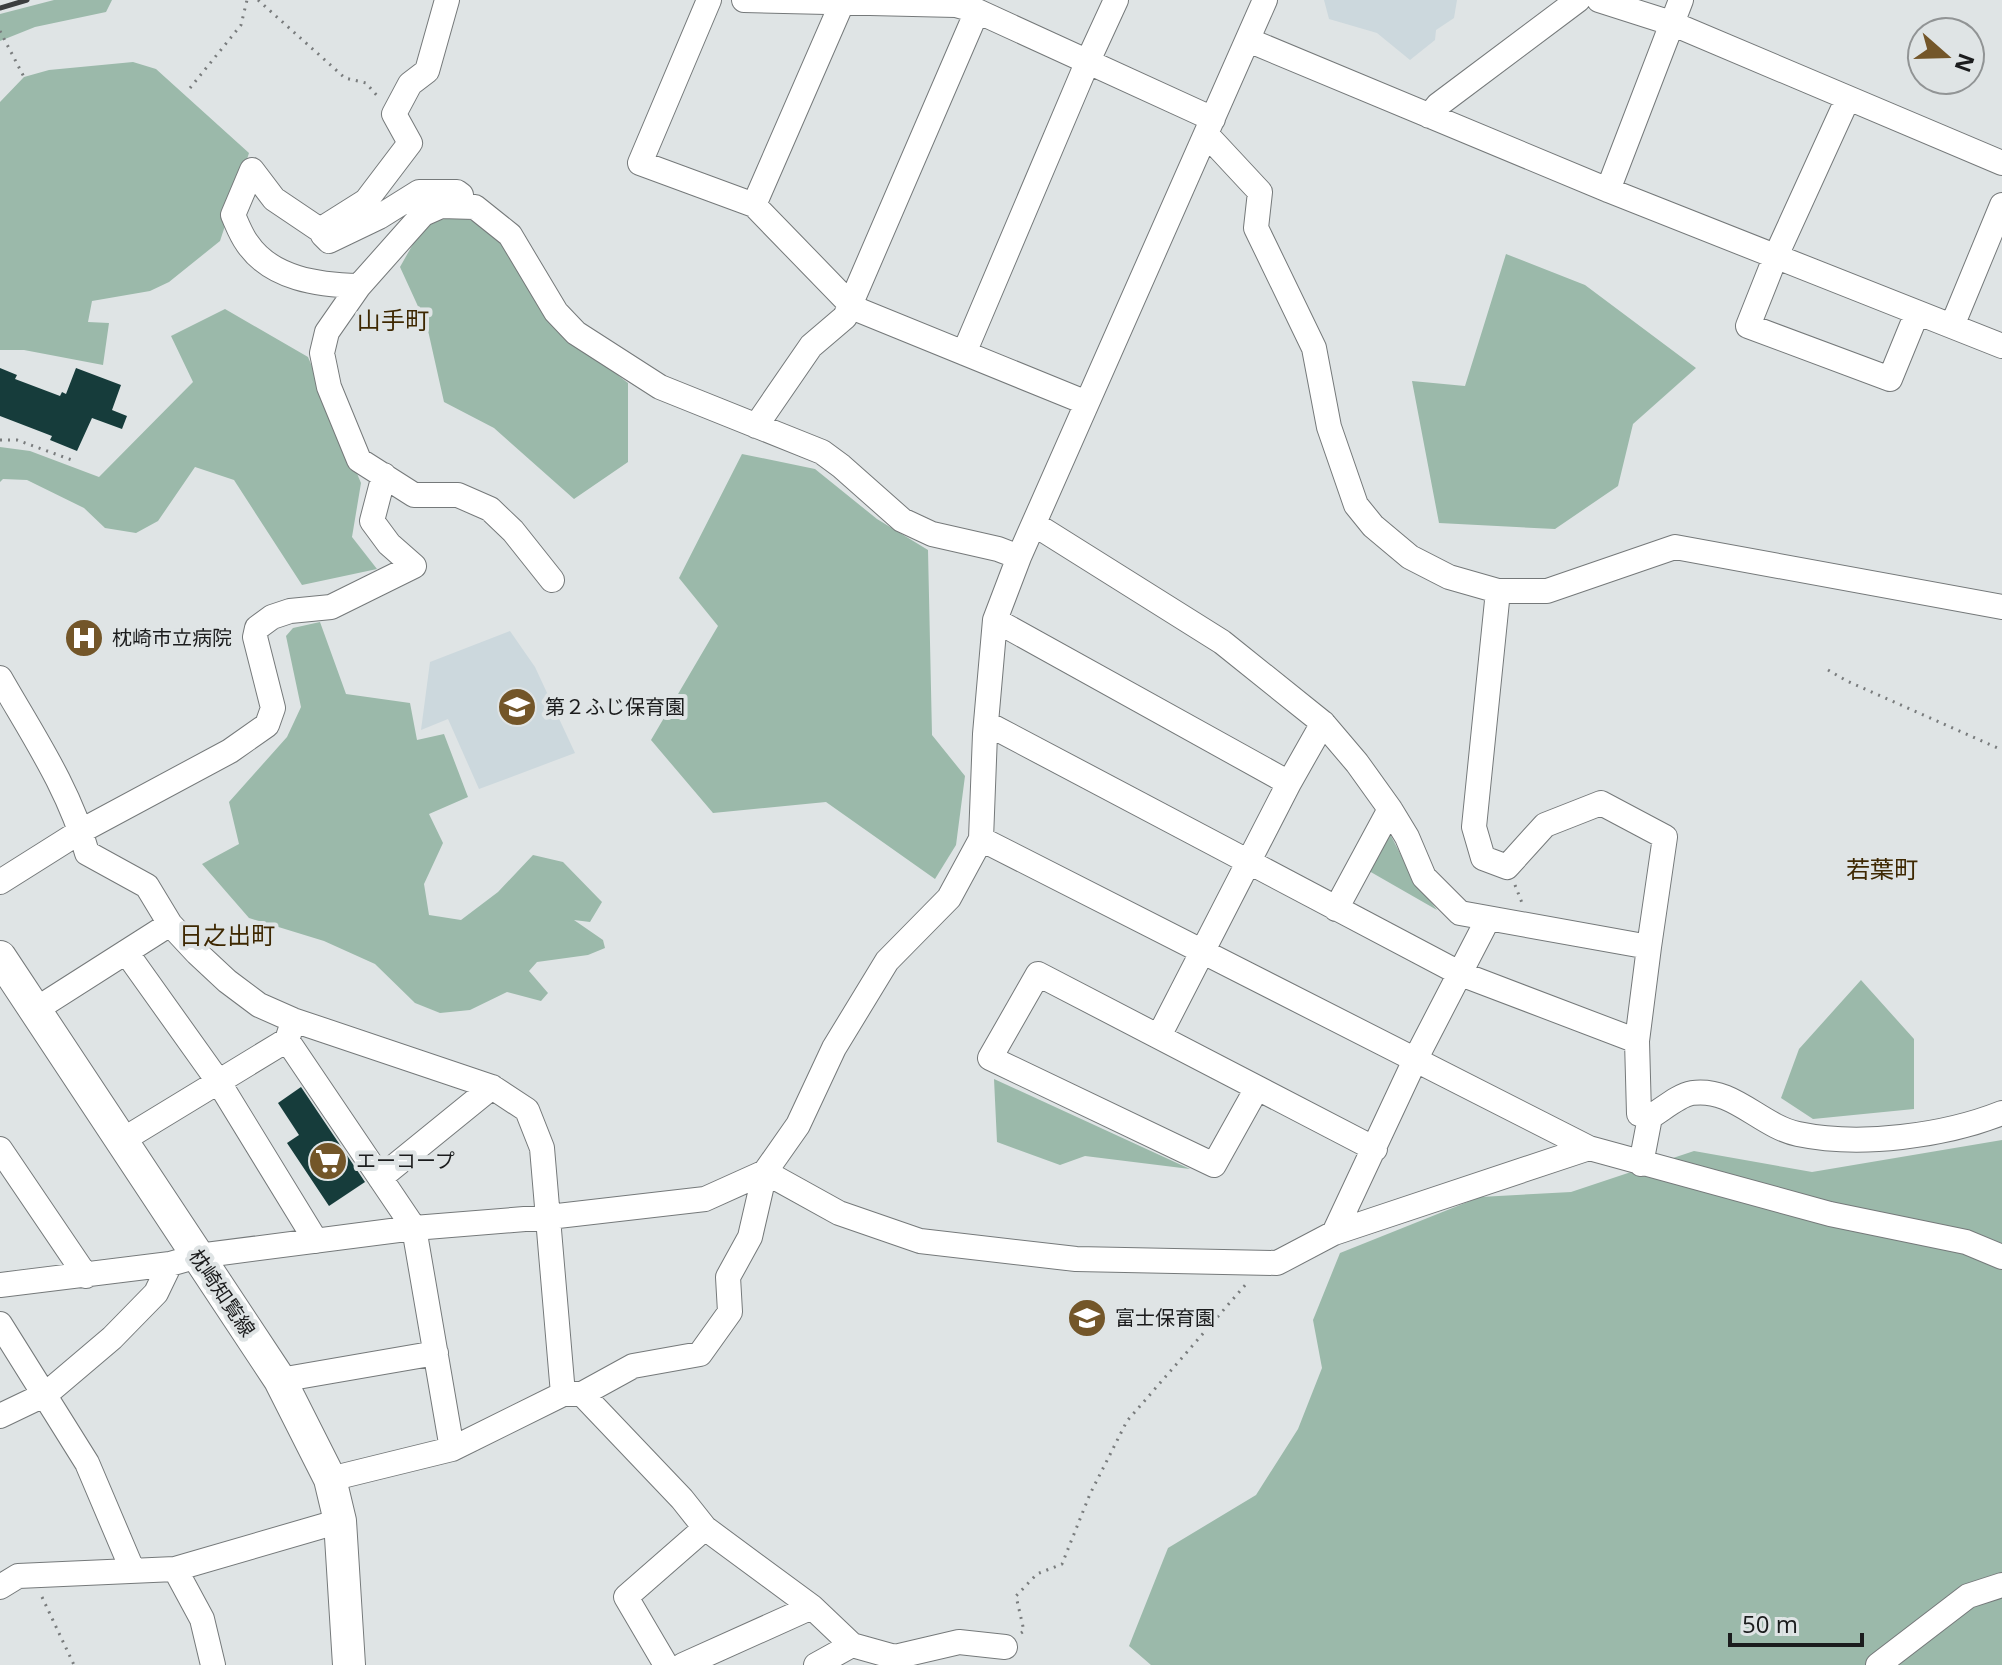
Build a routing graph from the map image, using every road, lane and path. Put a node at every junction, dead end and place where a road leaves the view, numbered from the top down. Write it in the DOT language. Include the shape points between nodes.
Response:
graph roads {
  1 [pos="247,0"];
  2 [pos="258,0"];
  3 [pos="447,0"];
  4 [pos="709,0"];
  5 [pos="744,0"];
  6 [pos="1116,0"];
  7 [pos="1265,0"];
  8 [pos="1581,0"];
  9 [pos="1681,0"];
  10 [pos="842,3"];
  11 [pos="977,11"];
  12 [pos="1671,23"];
  13 [pos="0,31"];
  14 [pos="1248,40"];
  15 [pos="1087,63"];
  16 [pos="24,77"];
  17 [pos="190,88"];
  18 [pos="1848,98"];
  19 [pos="394,114"];
  20 [pos="1429,116"];
  21 [pos="1210,127"];
  22 [pos="2002,163"];
  23 [pos="1608,190"];
  24 [pos="754,205"];
  25 [pos="2002,205"];
  26 [pos="475,207"];
  27 [pos="320,230"];
  28 [pos="1775,258"];
  29 [pos="359,286"];
  30 [pos="851,305"];
  31 [pos="1917,313"];
  32 [pos="1952,326"];
  33 [pos="2002,346"];
  34 [pos="964,353"];
  35 [pos="1087,403"];
  36 [pos="756,426"];
  37 [pos="0,440"];
  38 [pos="72,460"];
  39 [pos="384,475"];
  40 [pos="1034,524"];
  41 [pos="1019,557"];
  42 [pos="552,580"];
  43 [pos="1498,591"];
  44 [pos="2002,607"];
  45 [pos="995,620"];
  46 [pos="1828,670"];
  47 [pos="0,678"];
  48 [pos="986,723"];
  49 [pos="1323,723"];
  50 [pos="2002,750"];
  51 [pos="1289,783"];
  52 [pos="1390,809"];
  53 [pos="81,831"];
  54 [pos="981,839"];
  55 [pos="1248,862"];
  56 [pos="1507,867"];
  57 [pos="0,882"];
  58 [pos="1336,909"];
  59 [pos="1488,919"];
  60 [pos="170,924"];
  61 [pos="1532,925"];
  62 [pos="1649,947"];
  63 [pos="126,952"];
  64 [pos="1202,953"];
  65 [pos="0,957"];
  66 [pos="1461,974"];
  67 [pos="35,1010"];
  68 [pos="290,1030"];
  69 [pos="1159,1036"];
  70 [pos="1637,1041"];
  71 [pos="1415,1060"];
  72 [pos="218,1081"];
  73 [pos="492,1087"];
  74 [pos="1257,1088"];
  75 [pos="2002,1113"];
  76 [pos="1650,1117"];
  77 [pos="121,1141"];
  78 [pos="1589,1148"];
  79 [pos="0,1149"];
  80 [pos="1375,1149"];
  81 [pos="1641,1164"];
  82 [pos="765,1172"];
  83 [pos="380,1178"];
  84 [pos="549,1217"];
  85 [pos="414,1228"];
  86 [pos="1334,1233"];
  87 [pos="316,1241"];
  88 [pos="2002,1257"];
  89 [pos="184,1260"];
  90 [pos="1265,1262"];
  91 [pos="86,1276"];
  92 [pos="0,1285"];
  93 [pos="0,1324"];
  94 [pos="436,1353"];
  95 [pos="280,1380"];
  96 [pos="46,1394"];
  97 [pos="572,1394"];
  98 [pos="0,1416"];
  99 [pos="452,1449"];
  100 [pos="330,1479"];
  101 [pos="340,1521"];
  102 [pos="705,1528"];
  103 [pos="132,1569"];
  104 [pos="175,1569"];
  105 [pos="32,1576"];
  106 [pos="2002,1585"];
  107 [pos="0,1587"];
  108 [pos="812,1607"];
  109 [pos="852,1645"];
  110 [pos="1005,1647"];
  111 [pos="74,1665"];
  112 [pos="213,1665"];
  113 [pos="349,1665"];
  114 [pos="666,1665"];
  115 [pos="683,1665"];
  116 [pos="816,1665"];
  117 [pos="1878,1665"];
  1 -- 17 [label="path" via="241,25"];
  2 -- 19 [label="path" via="345,78 366,83"];
  3 -- 19 [label="street" via="427,71 410,84"];
  4 -- 24 [label="street" via="640,163"];
  5 -- 10 [label="street"];
  6 -- 15 [label="street"];
  7 -- 14 [label="street"];
  8 -- 12 [label="street"];
  8 -- 20 [label="street"];
  9 -- 12 [label="street"];
  10 -- 11 [label="street" via="956,5"];
  10 -- 24 [label="street"];
  11 -- 15 [label="street"];
  11 -- 30 [label="street"];
  12 -- 18 [label="street"];
  12 -- 23 [label="street"];
  13 -- 16 [label="path"];
  14 -- 20 [label="street"];
  14 -- 21 [label="street"];
  15 -- 21 [label="street"];
  15 -- 34 [label="street"];
  18 -- 22 [label="street"];
  18 -- 28 [label="street"];
  19 -- 27 [label="street" via="410,143 366,201"];
  20 -- 23 [label="street"];
  21 -- 35 [label="street"];
  21 -- 43 [label="street" via="1260,192 1256,228 1314,348 1329,427 1356,505 1410,557 1449,577"];
  23 -- 28 [label="street"];
  24 -- 30 [label="street"];
  25 -- 32 [label="street"];
  26 -- 27 [label="street" via="457,192 419,192 329,241"];
  26 -- 29 [label="street" via="441,206 423,214"];
  26 -- 36 [label="street" via="510,235 556,312 576,333 660,387"];
  27 -- 29 [label="street" via="274,199 252,170 233,215 259,258 317,284"];
  28 -- 31 [label="street"];
  28 -- 31 [label="street" via="1748,326 1890,379"];
  29 -- 39 [label="street" via="327,332 322,353 329,387 359,460"];
  30 -- 34 [label="street"];
  30 -- 36 [label="street" via="845,317 811,346"];
  31 -- 32 [label="street"];
  32 -- 33 [label="street"];
  34 -- 35 [label="street"];
  35 -- 40 [label="street"];
  36 -- 41 [label="street" via="822,452 902,520 932,534"];
  37 -- 38 [label="path" via="17,440"];
  39 -- 42 [label="street" via="414,495 458,495 490,509"];
  39 -- 53 [label="street" via="372,521 414,566 331,607 290,611 257,628 273,708 267,725 230,751"];
  40 -- 41 [label="street"];
  40 -- 49 [label="street" via="1222,642"];
  41 -- 45 [label="street"];
  43 -- 44 [label="street" via="1547,591 1675,547"];
  43 -- 56 [label="street" via="1474,827 1483,858"];
  45 -- 48 [label="street"];
  45 -- 51 [label="street"];
  46 -- 50 [label="path"];
  47 -- 53 [label="street"];
  48 -- 54 [label="street"];
  48 -- 55 [label="street"];
  49 -- 51 [label="street"];
  49 -- 52 [label="street"];
  51 -- 55 [label="street"];
  52 -- 58 [label="street"];
  52 -- 59 [label="street" via="1424,877 1460,913"];
  53 -- 57 [label="street"];
  53 -- 60 [label="street" via="87,853 147,886"];
  54 -- 64 [label="street"];
  54 -- 82 [label="street" via="949,898 887,961 834,1048 798,1125"];
  55 -- 58 [label="street"];
  55 -- 64 [label="street"];
  56 -- 61 [label="path"];
  56 -- 62 [label="street" via="1545,825 1601,803 1665,837"];
  58 -- 66 [label="street"];
  59 -- 61 [label="street"];
  59 -- 66 [label="street"];
  60 -- 63 [label="street"];
  60 -- 68 [label="street" via="227,981"];
  61 -- 62 [label="street"];
  62 -- 70 [label="street"];
  63 -- 67 [label="street"];
  63 -- 72 [label="street"];
  64 -- 69 [label="street"];
  64 -- 71 [label="street"];
  65 -- 67 [label="main road, 枕崎知覧線"];
  66 -- 70 [label="street"];
  66 -- 71 [label="street"];
  67 -- 77 [label="main road, 枕崎知覧線"];
  68 -- 72 [label="street"];
  68 -- 73 [label="street"];
  68 -- 83 [label="street"];
  69 -- 74 [label="street"];
  69 -- 74 [label="street" via="1038,974 990,1058 1214,1165"];
  70 -- 76 [label="street" via="1639,1114"];
  71 -- 78 [label="street"];
  71 -- 80 [label="street"];
  72 -- 77 [label="street"];
  72 -- 87 [label="street"];
  73 -- 83 [label="street"];
  73 -- 84 [label="street" via="527,1110 542,1148"];
  74 -- 80 [label="street"];
  75 -- 76 [label="street" via="1972,1125 1916,1134 1834,1140 1761,1120 1727,1096 1691,1093"];
  76 -- 81 [label="street"];
  77 -- 89 [label="main road, 枕崎知覧線"];
  78 -- 81 [label="street"];
  78 -- 86 [label="street"];
  79 -- 91 [label="street"];
  80 -- 86 [label="street"];
  81 -- 88 [label="street" via="1830,1214 1966,1242"];
  82 -- 84 [label="street" via="705,1199"];
  82 -- 90 [label="street" via="839,1213 920,1241 1076,1259"];
  82 -- 97 [label="street" via="750,1237 728,1277 730,1312 700,1354 633,1366"];
  83 -- 85 [label="street"];
  84 -- 85 [label="street"];
  84 -- 97 [label="street"];
  85 -- 87 [label="street"];
  85 -- 94 [label="street"];
  86 -- 90 [label="street" via="1277,1263"];
  87 -- 89 [label="street"];
  89 -- 91 [label="street"];
  89 -- 95 [label="main road, 枕崎知覧線"];
  89 -- 96 [label="street" via="112,1338"];
  90 -- 110 [label="path" via="1127,1421 1062,1564 1037,1574 1016,1596 1024,1631"];
  91 -- 92 [label="street"];
  93 -- 96 [label="street"];
  94 -- 95 [label="street"];
  94 -- 99 [label="street"];
  95 -- 100 [label="main road, 枕崎知覧線"];
  96 -- 98 [label="street"];
  96 -- 103 [label="street" via="87,1463"];
  97 -- 99 [label="street"];
  97 -- 102 [label="street" via="682,1499"];
  99 -- 100 [label="street"];
  100 -- 101 [label="main road, 枕崎知覧線"];
  101 -- 104 [label="street"];
  101 -- 113 [label="main road, 枕崎知覧線"];
  102 -- 108 [label="street"];
  102 -- 114 [label="street" via="626,1597"];
  103 -- 104 [label="street"];
  103 -- 105 [label="street"];
  104 -- 112 [label="street" via="202,1619"];
  105 -- 107 [label="street" via="18,1576"];
  105 -- 111 [label="path"];
  106 -- 117 [label="street" via="1968,1596"];
  108 -- 109 [label="street"];
  108 -- 115 [label="street"];
  109 -- 110 [label="street" via="895,1657 959,1642"];
  109 -- 116 [label="street"];
}
